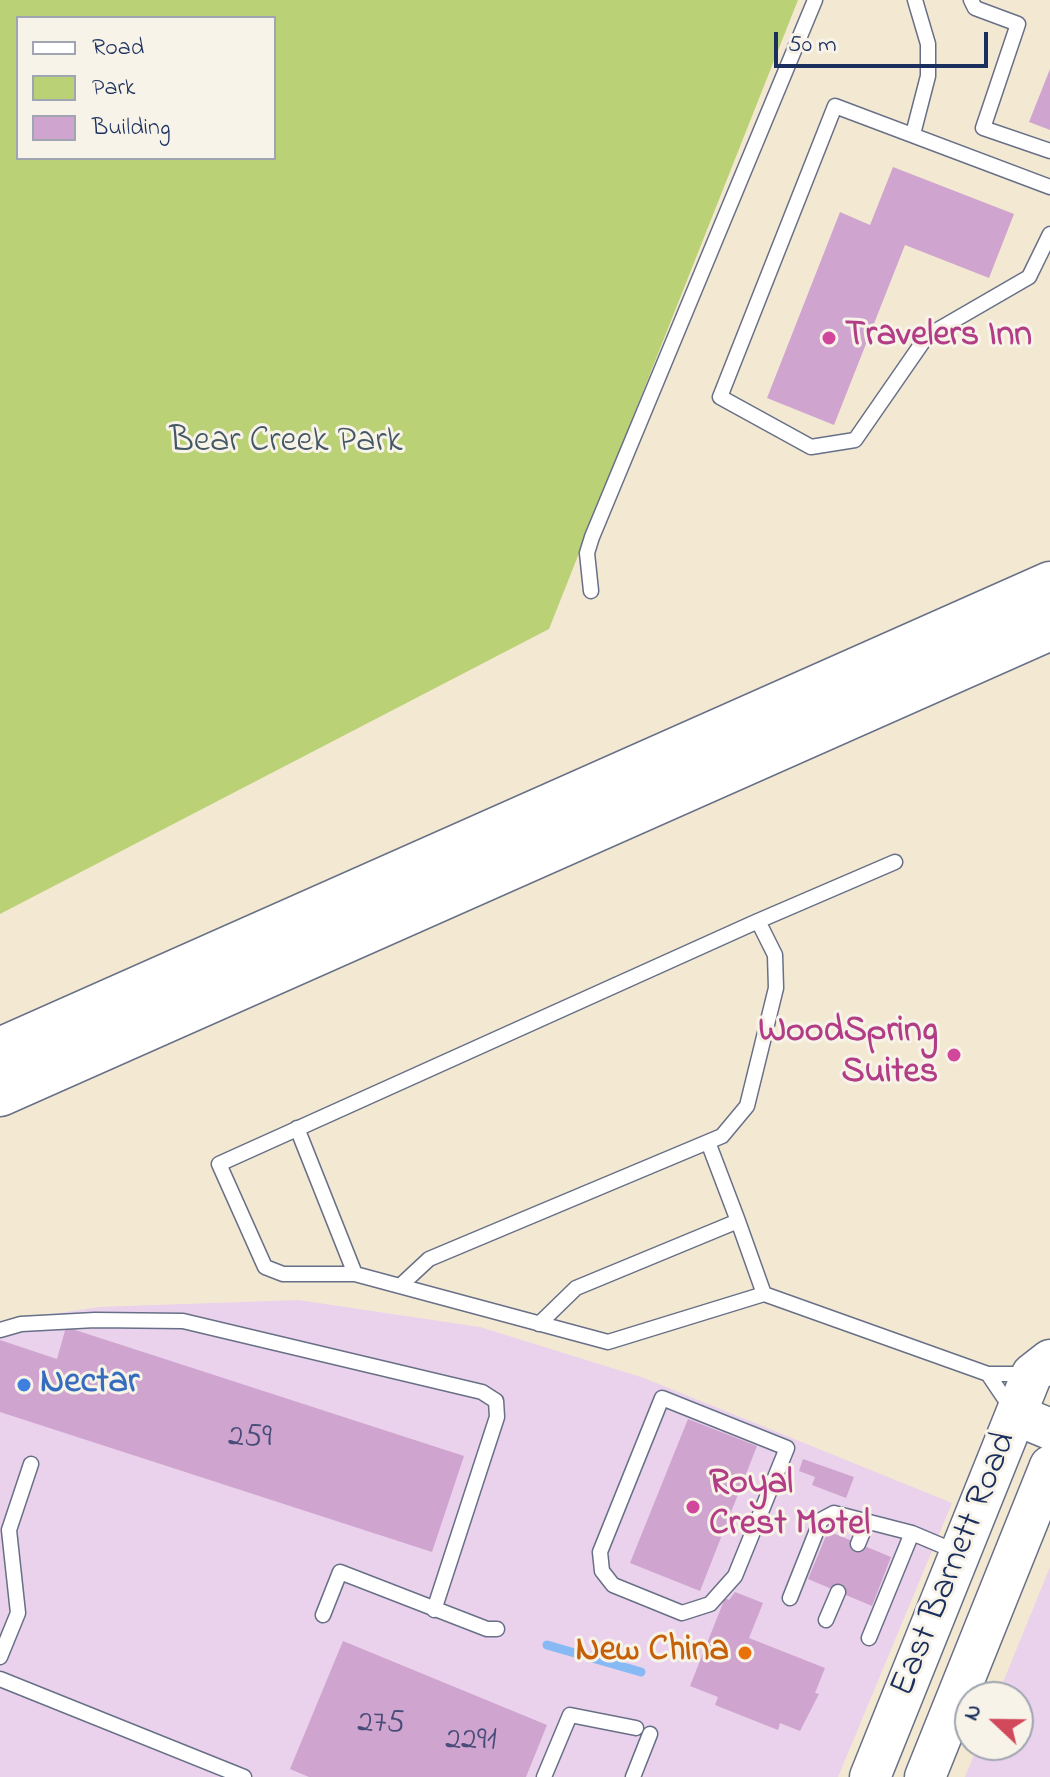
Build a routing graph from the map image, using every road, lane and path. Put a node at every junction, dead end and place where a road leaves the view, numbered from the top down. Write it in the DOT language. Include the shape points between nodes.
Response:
graph roads {
  1 [pos="815,0"];
  2 [pos="915,0"];
  3 [pos="971,0"];
  4 [pos="913,134"];
  5 [pos="1050,151"];
  6 [pos="1050,187"];
  7 [pos="1050,234"];
  8 [pos="1050,584"];
  9 [pos="591,591"];
  10 [pos="1050,628"];
  11 [pos="895,862"];
  12 [pos="758,921"];
  13 [pos="0,1050"];
  14 [pos="0,1094"];
  15 [pos="297,1128"];
  16 [pos="708,1142"];
  17 [pos="738,1221"];
  18 [pos="355,1274"];
  19 [pos="400,1286"];
  20 [pos="764,1294"];
  21 [pos="539,1324"];
  22 [pos="0,1330"];
  23 [pos="1044,1372"];
  24 [pos="988,1374"];
  25 [pos="1033,1422"];
  26 [pos="31,1464"];
  27 [pos="1050,1466"];
  28 [pos="867,1522"];
  29 [pos="912,1533"];
  30 [pos="858,1544"];
  31 [pos="961,1553"];
  32 [pos="735,1576"];
  33 [pos="838,1592"];
  34 [pos="790,1598"];
  35 [pos="434,1610"];
  36 [pos="323,1615"];
  37 [pos="826,1620"];
  38 [pos="497,1629"];
  39 [pos="869,1638"];
  40 [pos="0,1657"];
  41 [pos="0,1679"];
  42 [pos="244,1777"];
  43 [pos="544,1777"];
  44 [pos="633,1777"];
  45 [pos="870,1777"];
  46 [pos="925,1777"];
  1 -- 9 [label="lane" via="592,537 587,553"];
  2 -- 4 [label="lane" via="928,44 928,76"];
  3 -- 5 [label="lane" via="975,8 1018,24 983,128"];
  4 -- 6 [label="lane"];
  4 -- 7 [label="lane" via="835,106 720,397 811,447 855,440 927,336 1029,277"];
  8 -- 13 [label="highway"];
  10 -- 14 [label="highway"];
  11 -- 12 [label="lane"];
  12 -- 15 [label="lane"];
  12 -- 16 [label="lane" via="775,955 776,988 747,1106 722,1136"];
  15 -- 18 [label="lane"];
  15 -- 18 [label="lane" via="219,1164 265,1267 283,1274"];
  16 -- 17 [label="lane"];
  16 -- 19 [label="lane" via="429,1259"];
  17 -- 20 [label="lane"];
  17 -- 21 [label="lane" via="576,1288"];
  18 -- 19 [label="lane"];
  19 -- 21 [label="lane"];
  20 -- 21 [label="lane" via="608,1342"];
  20 -- 24 [label="lane"];
  22 -- 35 [label="lane" via="95,1320 183,1321 491,1396 497,1417"];
  23 -- 24 [label="lane"];
  23 -- 25 [label="main road, East Barnett Road"];
  24 -- 25 [label="lane"];
  25 -- 31 [label="main road, East Barnett Road"];
  26 -- 40 [label="lane" via="9,1530 18,1613"];
  27 -- 46 [label="main road, East Barnett Road"];
  28 -- 29 [label="lane"];
  28 -- 30 [label="lane"];
  28 -- 34 [label="lane" via="834,1513 821,1520"];
  29 -- 31 [label="lane"];
  29 -- 39 [label="lane"];
  31 -- 45 [label="main road, East Barnett Road"];
  32 -- 32 [label="lane" via="710,1604 682,1613 613,1585 602,1571 600,1552 662,1398 787,1448"];
  33 -- 37 [label="lane"];
  35 -- 36 [label="lane" via="340,1572"];
  35 -- 38 [label="lane"];
  41 -- 42 [label="lane"];
  43 -- 44 [label="lane" via="570,1715 643,1731"];
}
